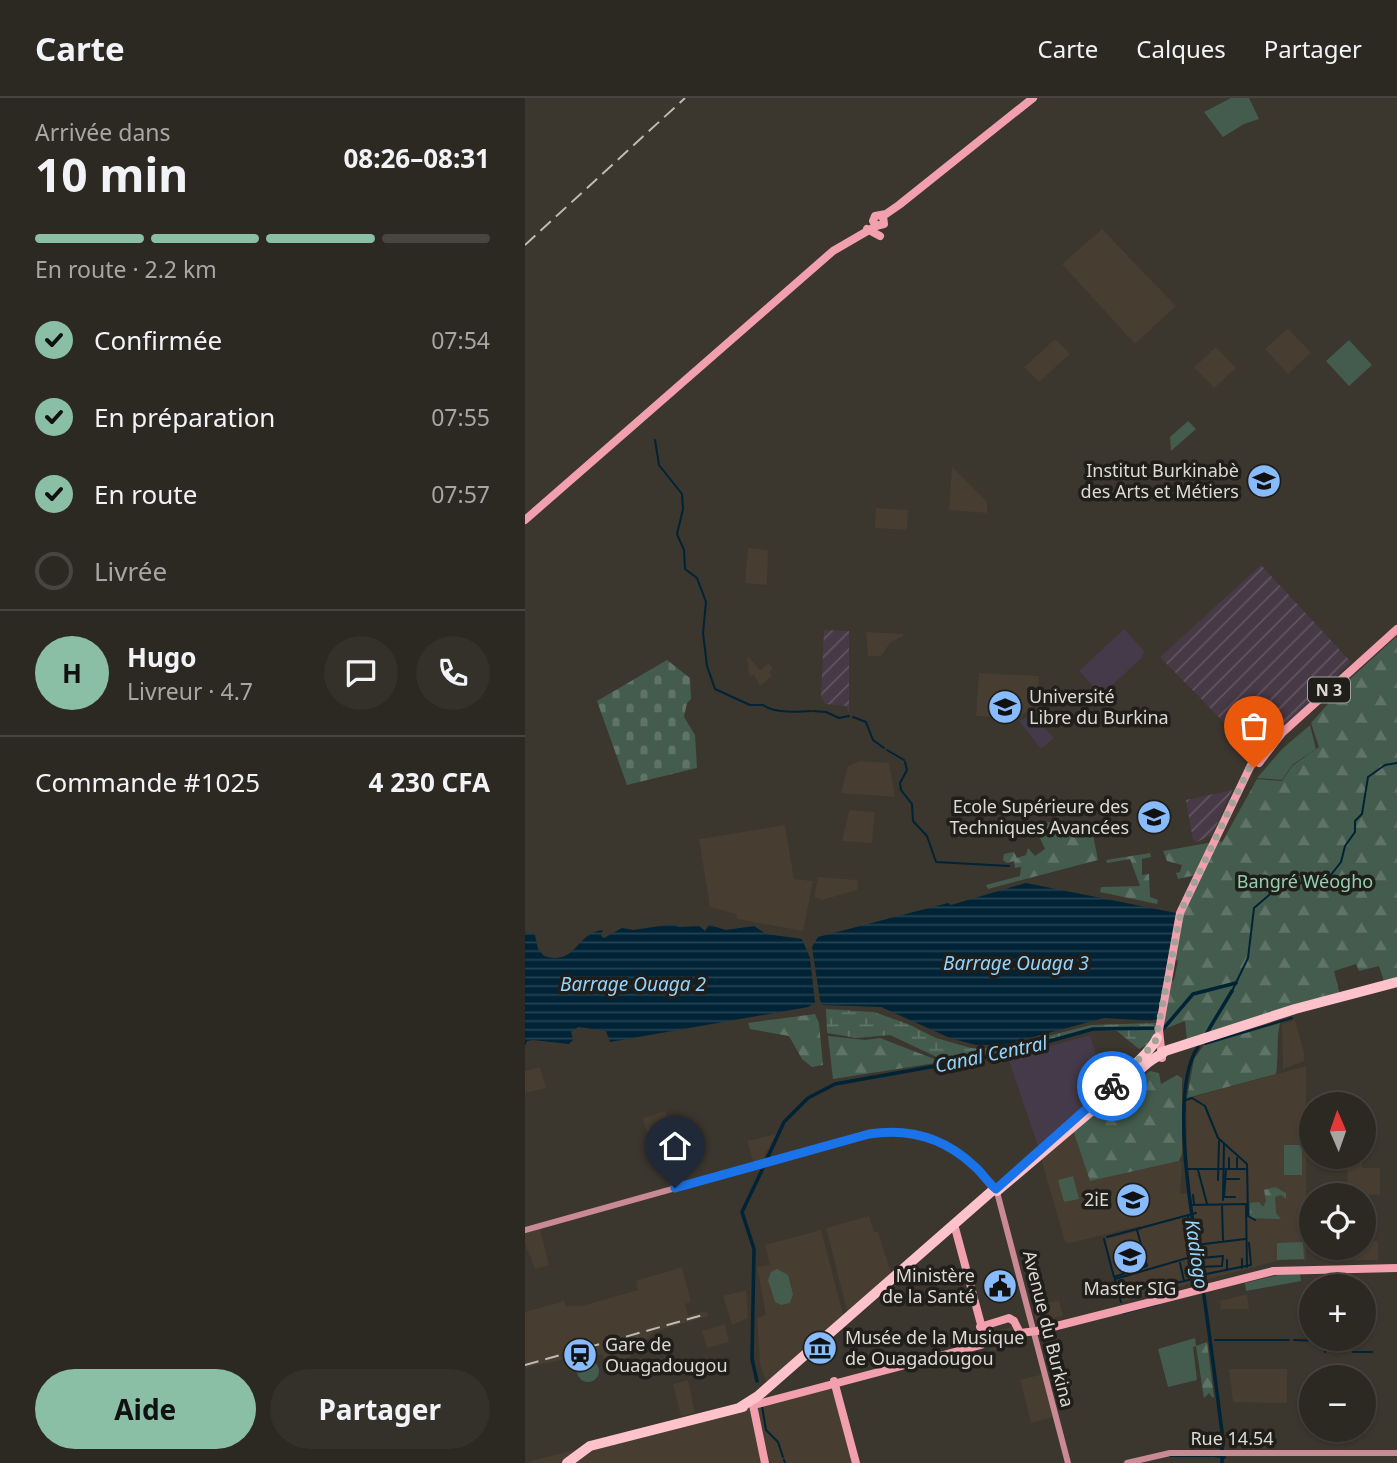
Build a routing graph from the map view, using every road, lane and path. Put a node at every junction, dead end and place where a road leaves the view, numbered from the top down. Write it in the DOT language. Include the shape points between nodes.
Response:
graph roads {
  1 [pos="1035,98"];
  2 [pos="880,206"];
  3 [pos="886,216"];
  4 [pos="872,226"];
  5 [pos="880,236"];
  6 [pos="525,518"];
  7 [pos="1397,629"];
  8 [pos="1397,984"];
  9 [pos="1158,1033"];
  10 [pos="1156,1054"];
  11 [pos="1100,1100"];
  12 [pos="1083,1113"];
  13 [pos="995,1192"];
  14 [pos="954,1224"];
  15 [pos="525,1230"];
  16 [pos="1397,1267"];
  17 [pos="981,1327"];
  18 [pos="1034,1331"];
  19 [pos="834,1382"];
  20 [pos="751,1403"];
  21 [pos="1222,1454"];
  22 [pos="1397,1454"];
  23 [pos="567,1463"];
  24 [pos="764,1463"];
  25 [pos="856,1463"];
  26 [pos="1068,1463"];
  27 [pos="1127,1463"];
  28 [pos="1135,1463"];
  1 -- 3 [label="main road"];
  2 -- 3 [label="main road"];
  3 -- 4 [label="main road" via="883,226"];
  4 -- 5 [label="main road"];
  4 -- 6 [label="main road" via="832,251"];
  7 -- 9 [label="main road, N 3" via="1263,754 1248,775 1181,911"];
  8 -- 10 [label="highway"];
  9 -- 10 [label="highway"];
  9 -- 10 [label="highway" via="1162,1045"];
  10 -- 11 [label="highway"];
  10 -- 12 [label="highway" via="1141,1060"];
  11 -- 12 [label="highway"];
  11 -- 13 [label="highway"];
  12 -- 13 [label="highway"];
  13 -- 14 [label="highway"];
  13 -- 15 [label="main road" via="971,1163 940,1142 881,1132"];
  13 -- 18 [label="main road, Avenue du Burkina"];
  14 -- 17 [label="main road"];
  14 -- 20 [label="highway"];
  16 -- 18 [label="main road" via="1273,1270"];
  17 -- 18 [label="main road" via="1009,1318 1020,1333"];
  17 -- 19 [label="main road" via="984,1340 979,1346"];
  18 -- 26 [label="main road, Avenue du Burkina"];
  19 -- 20 [label="main road"];
  19 -- 25 [label="main road"];
  20 -- 23 [label="highway" via="594,1444"];
  20 -- 24 [label="main road"];
  21 -- 22 [label="main road, Rue 14.54"];
  21 -- 27 [label="main road, Rue 14.54" via="1166,1453"];
  21 -- 28 [label="main road, Rue 14.54" via="1170,1455"];
}
